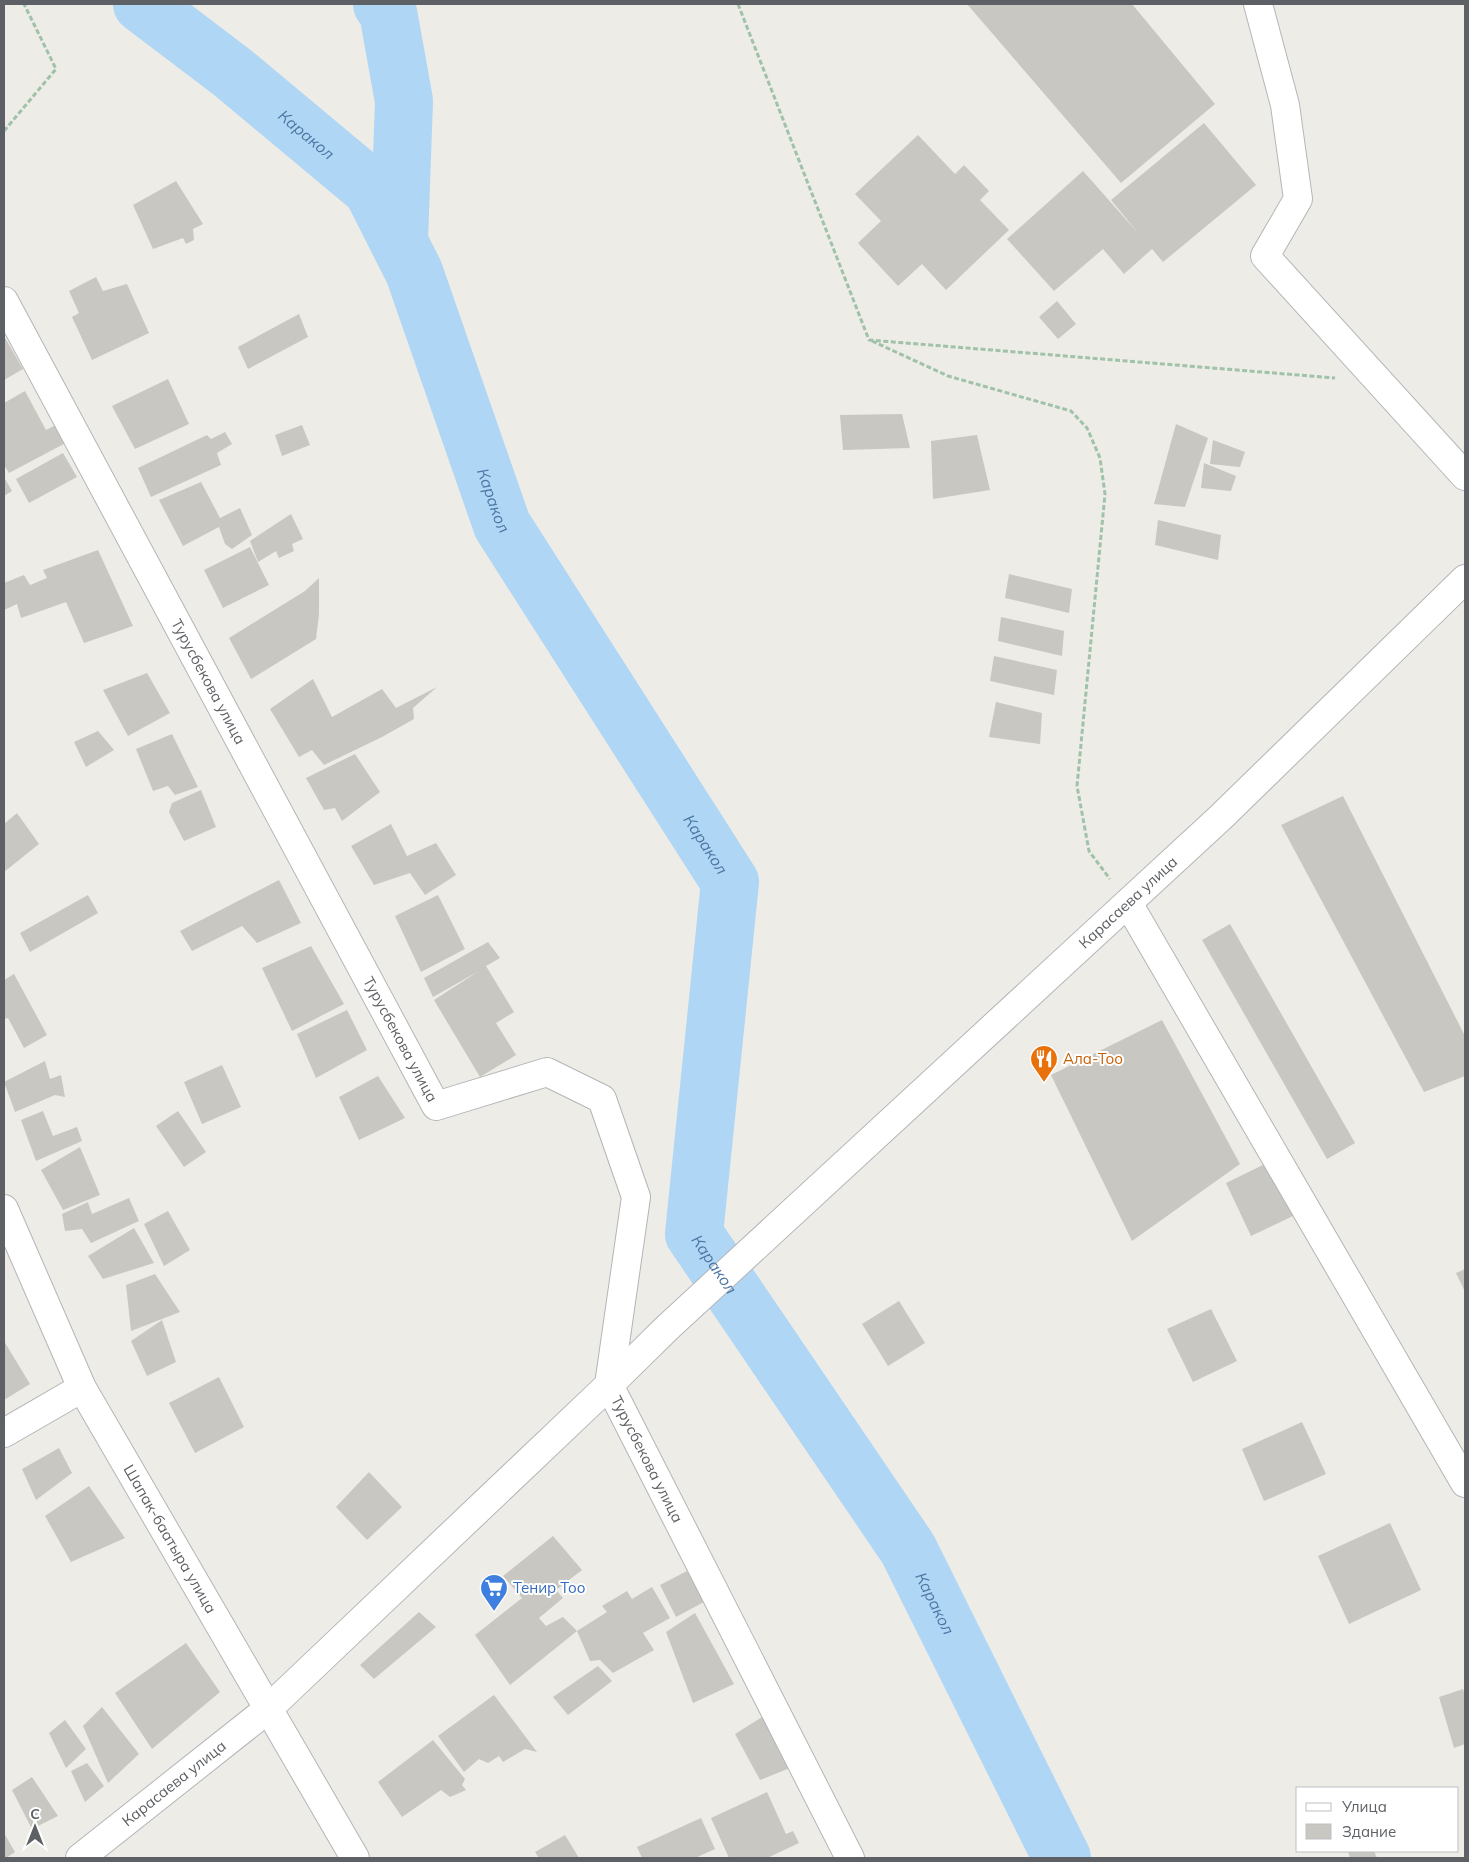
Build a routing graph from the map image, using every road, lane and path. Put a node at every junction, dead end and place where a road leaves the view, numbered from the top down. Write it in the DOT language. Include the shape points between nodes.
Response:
graph roads {
  1 [pos="24,4"];
  2 [pos="738,4"];
  3 [pos="1258,4"];
  4 [pos="4,131"];
  5 [pos="4,301"];
  6 [pos="869,340"];
  7 [pos="1380,382"];
  8 [pos="1465,476"];
  9 [pos="1465,579"];
  10 [pos="1128,903"];
  11 [pos="4,1209"];
  12 [pos="610,1385"];
  13 [pos="82,1388"];
  14 [pos="4,1433"];
  15 [pos="1465,1483"];
  16 [pos="268,1708"];
  17 [pos="80,1858"];
  18 [pos="355,1858"];
  19 [pos="850,1858"];
  1 -- 4 [label="path" via="56,69"];
  2 -- 6 [label="path"];
  3 -- 7 [label="street" via="1285,105 1298,199 1265,256"];
  5 -- 12 [label="street, Турусбекова улица" via="436,1106 547,1072 602,1099 636,1197"];
  6 -- 7 [label="path"];
  6 -- 10 [label="path" via="948,376 1071,411 1088,428 1100,458 1105,494 1077,786 1089,851"];
  7 -- 8 [label="street"];
  9 -- 10 [label="street, Карасаева улица"];
  10 -- 12 [label="street, Карасаева улица" via="667,1328"];
  10 -- 15 [label="street"];
  11 -- 13 [label="street, Шапак-баатыра улица"];
  12 -- 16 [label="street, Карасаева улица"];
  12 -- 19 [label="street, Турусбекова улица"];
  13 -- 14 [label="street"];
  13 -- 16 [label="street, Шапак-баатыра улица"];
  16 -- 17 [label="street, Карасаева улица"];
  16 -- 18 [label="street, Шапак-баатыра улица"];
}
